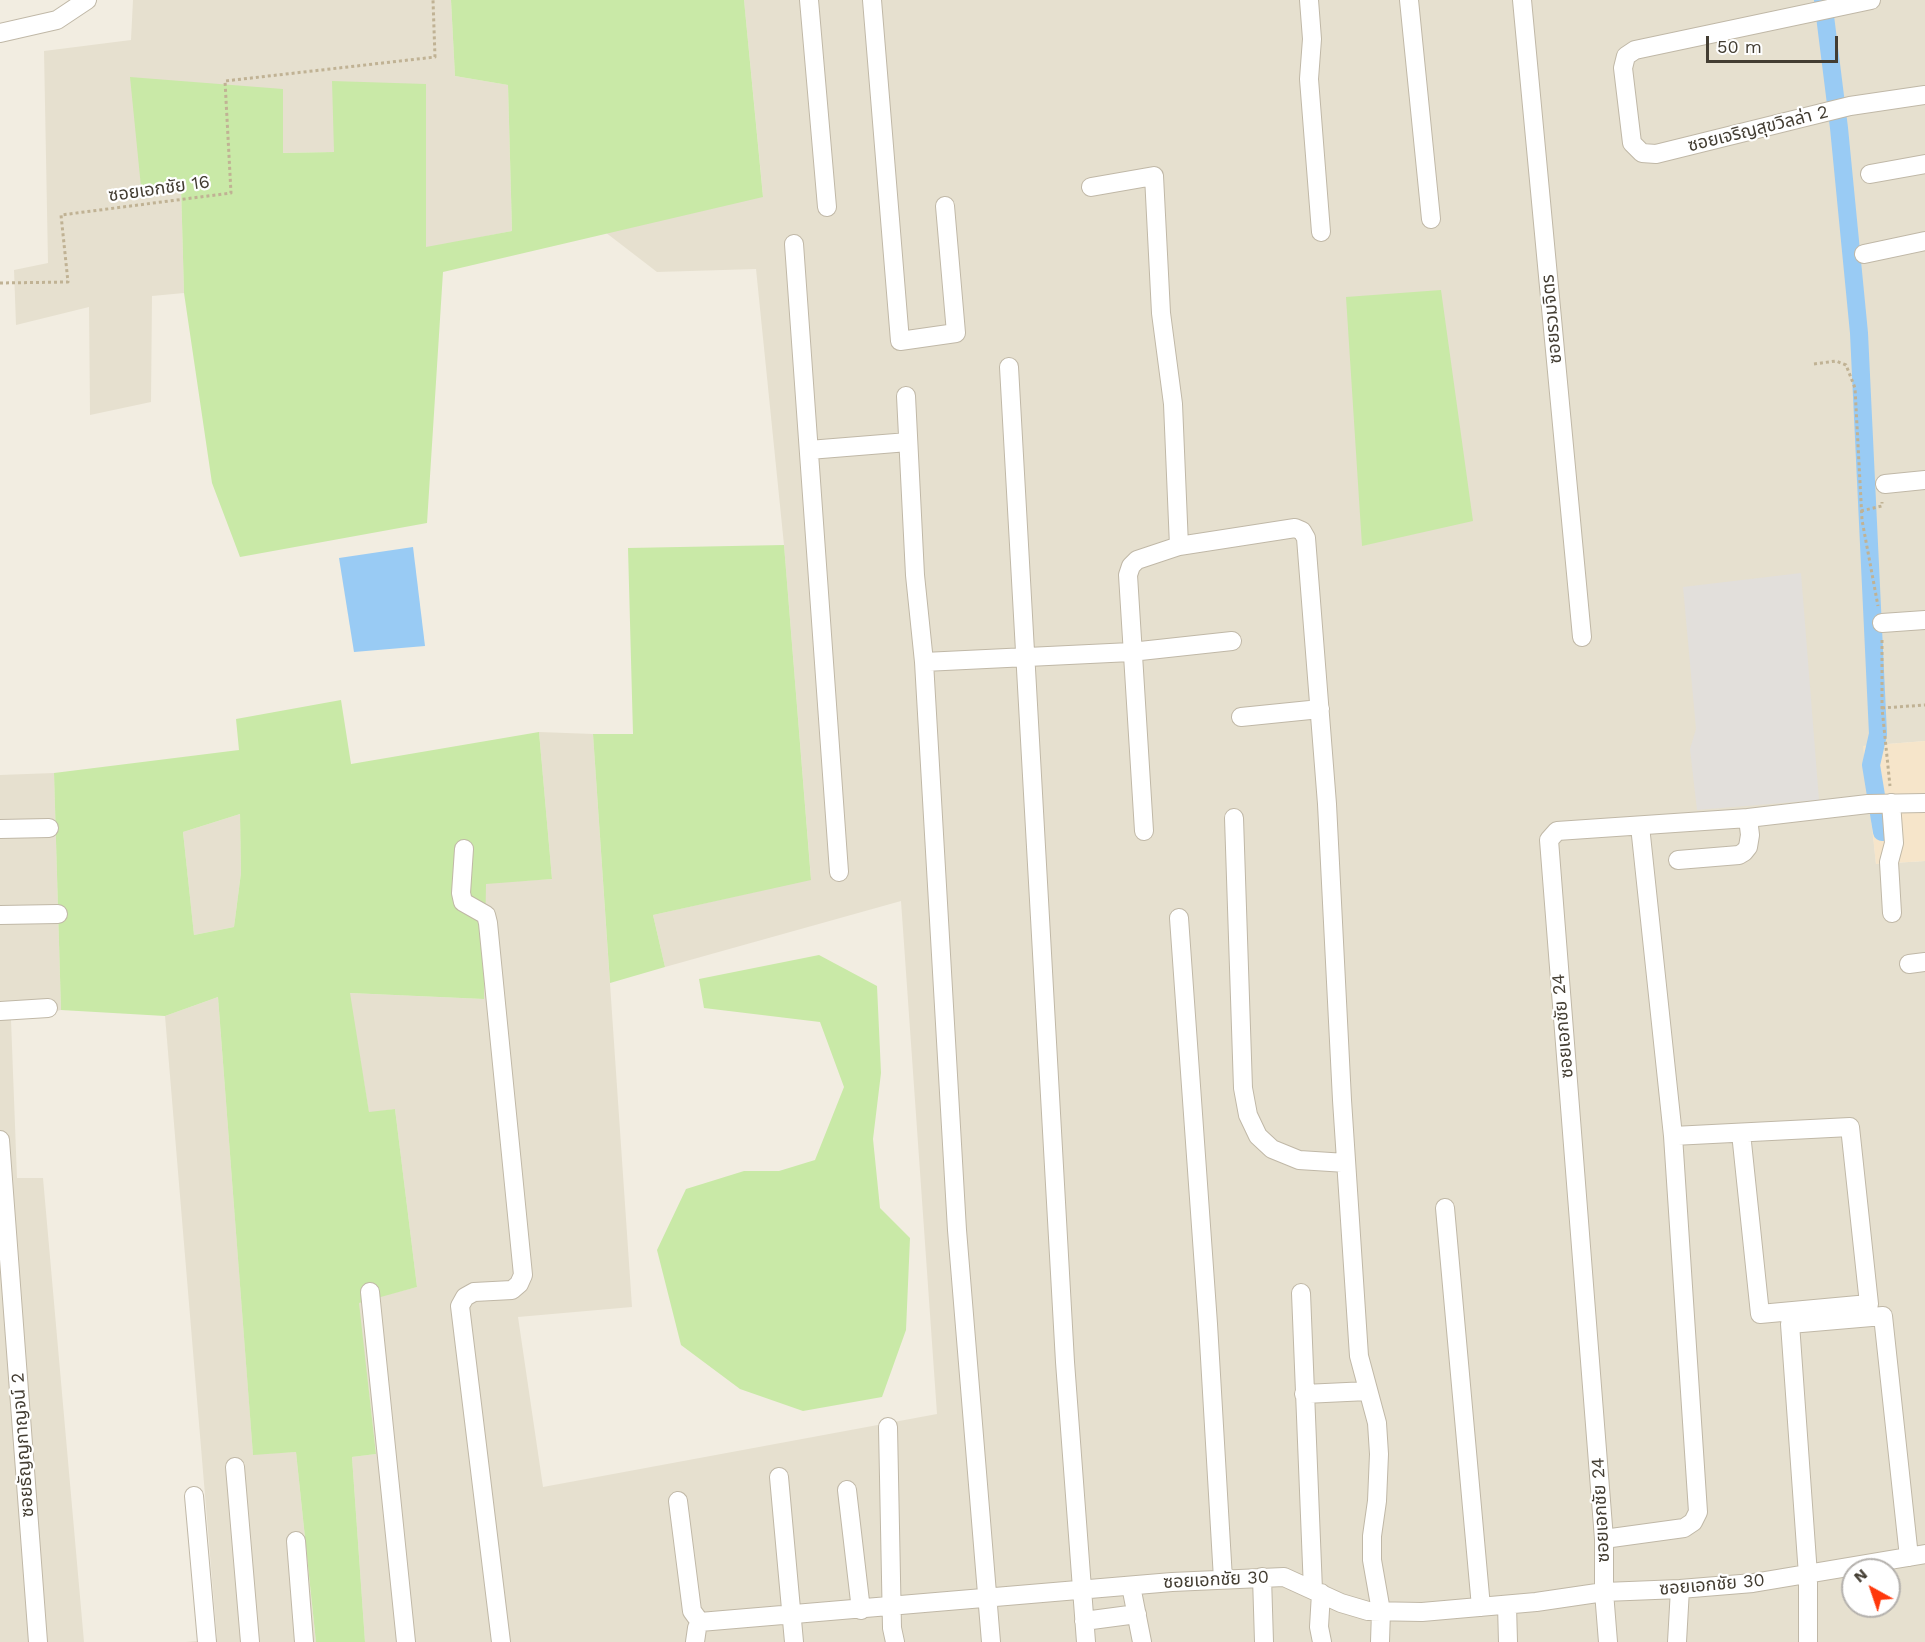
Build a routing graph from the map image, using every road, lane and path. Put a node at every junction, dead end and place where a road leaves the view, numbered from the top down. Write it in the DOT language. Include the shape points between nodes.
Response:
graph roads {
  1 [pos="87,0"];
  2 [pos="433,0"];
  3 [pos="809,0"];
  4 [pos="872,0"];
  5 [pos="1309,0"];
  6 [pos="1409,0"];
  7 [pos="1522,0"];
  8 [pos="1871,0"];
  9 [pos="0,33"];
  10 [pos="1925,95"];
  11 [pos="1925,164"];
  12 [pos="1870,174"];
  13 [pos="1091,187"];
  14 [pos="945,206"];
  15 [pos="827,207"];
  16 [pos="1431,219"];
  17 [pos="1321,232"];
  18 [pos="1925,241"];
  19 [pos="794,244"];
  20 [pos="1864,254"];
  21 [pos="0,283"];
  22 [pos="1814,364"];
  23 [pos="1009,367"];
  24 [pos="906,396"];
  25 [pos="908,442"];
  26 [pos="809,450"];
  27 [pos="1925,480"];
  28 [pos="1885,484"];
  29 [pos="1179,546"];
  30 [pos="1925,620"];
  31 [pos="1882,623"];
  32 [pos="1582,637"];
  33 [pos="1232,641"];
  34 [pos="1131,652"];
  35 [pos="1025,658"];
  36 [pos="924,662"];
  37 [pos="1925,705"];
  38 [pos="1882,708"];
  39 [pos="1320,709"];
  40 [pos="1241,717"];
  41 [pos="1880,803"];
  42 [pos="1925,803"];
  43 [pos="1234,818"];
  44 [pos="1749,818"];
  45 [pos="1640,826"];
  46 [pos="49,828"];
  47 [pos="0,829"];
  48 [pos="1144,831"];
  49 [pos="464,849"];
  50 [pos="1678,860"];
  51 [pos="839,872"];
  52 [pos="1892,912"];
  53 [pos="58,914"];
  54 [pos="0,915"];
  55 [pos="1179,918"];
  56 [pos="48,1008"];
  57 [pos="0,1011"];
  58 [pos="1741,1133"];
  59 [pos="1673,1136"];
  60 [pos="0,1140"];
  61 [pos="1346,1163"];
  62 [pos="1445,1208"];
  63 [pos="370,1292"];
  64 [pos="1301,1293"];
  65 [pos="1368,1391"];
  66 [pos="1304,1394"];
  67 [pos="888,1427"];
  68 [pos="235,1467"];
  69 [pos="779,1477"];
  70 [pos="847,1490"];
  71 [pos="194,1496"];
  72 [pos="678,1501"];
  73 [pos="1604,1539"];
  74 [pos="296,1541"];
  75 [pos="1917,1556"];
  76 [pos="1808,1575"];
  77 [pos="1262,1577"];
  78 [pos="1223,1579"];
  79 [pos="1131,1586"];
  80 [pos="1680,1589"];
  81 [pos="1080,1590"];
  82 [pos="1317,1592"];
  83 [pos="1604,1592"];
  84 [pos="988,1598"];
  85 [pos="1507,1605"];
  86 [pos="892,1607"];
  87 [pos="1481,1607"];
  88 [pos="861,1610"];
  89 [pos="1381,1611"];
  90 [pos="1137,1614"];
  91 [pos="792,1615"];
  92 [pos="1083,1621"];
  93 [pos="700,1622"];
  94 [pos="38,1642"];
  95 [pos="207,1642"];
  96 [pos="249,1642"];
  97 [pos="304,1642"];
  98 [pos="405,1642"];
  99 [pos="501,1642"];
  100 [pos="695,1642"];
  101 [pos="794,1642"];
  102 [pos="895,1642"];
  103 [pos="991,1642"];
  104 [pos="1086,1642"];
  105 [pos="1142,1642"];
  106 [pos="1264,1642"];
  107 [pos="1322,1642"];
  108 [pos="1380,1642"];
  109 [pos="1508,1642"];
  110 [pos="1608,1642"];
  111 [pos="1677,1642"];
  112 [pos="1808,1642"];
  1 -- 9 [label="street" via="57,20"];
  2 -- 21 [label="path, ซอยเอกชัย 16" via="435,57 225,81 231,193 61,215 68,282"];
  3 -- 15 [label="street"];
  4 -- 14 [label="street" via="900,341 956,333"];
  5 -- 17 [label="street" via="1309,79"];
  6 -- 16 [label="street"];
  7 -- 32 [label="street, ซอยรวมจิตร"];
  8 -- 10 [label="street, ซอยเจริญสุขวิลล่า 2" via="1635,50 1626,56 1623,68 1632,143 1642,153 1656,154 1850,106"];
  11 -- 12 [label="street"];
  13 -- 29 [label="street" via="1155,176 1161,312 1173,404"];
  18 -- 20 [label="street"];
  19 -- 26 [label="street"];
  22 -- 31 [label="path" via="1836,361 1846,365 1855,388 1862,520"];
  23 -- 35 [label="street"];
  24 -- 25 [label="street"];
  25 -- 26 [label="street"];
  25 -- 36 [label="street"];
  26 -- 51 [label="street"];
  27 -- 28 [label="street"];
  29 -- 34 [label="street" via="1137,560 1131,566"];
  29 -- 39 [label="street" via="1295,528 1302,531 1306,538"];
  30 -- 31 [label="street"];
  31 -- 38 [label="path"];
  33 -- 34 [label="street"];
  34 -- 35 [label="street"];
  34 -- 48 [label="street"];
  35 -- 36 [label="street"];
  35 -- 81 [label="street"];
  36 -- 84 [label="street" via="957,1230"];
  37 -- 38 [label="path"];
  38 -- 41 [label="path"];
  39 -- 40 [label="street"];
  39 -- 61 [label="street"];
  41 -- 42 [label="street, ซอยเอกชัย 24"];
  41 -- 44 [label="street, ซอยเอกชัย 24"];
  41 -- 52 [label="street" via="1894,843 1889,862"];
  43 -- 61 [label="street" via="1248,1115 1258,1136 1272,1149 1299,1160"];
  44 -- 45 [label="street, ซอยเอกชัย 24"];
  44 -- 50 [label="street" via="1748,847 1739,855"];
  45 -- 59 [label="street"];
  45 -- 73 [label="street, ซอยเอกชัย 24" via="1557,831 1549,840"];
  46 -- 47 [label="street"];
  49 -- 99 [label="street" via="463,902 486,915 488,923 523,1275 512,1290 474,1292 460,1306"];
  53 -- 54 [label="street"];
  55 -- 78 [label="street"];
  56 -- 57 [label="street"];
  58 -- 58 [label="street" via="1760,1314 1869,1304 1850,1127"];
  58 -- 59 [label="street"];
  59 -- 73 [label="street" via="1698,1512 1684,1528"];
  60 -- 94 [label="street, ซอยธัญญกาญจน์ 2"];
  61 -- 65 [label="street" via="1359,1356"];
  62 -- 87 [label="street"];
  63 -- 98 [label="street"];
  64 -- 66 [label="street"];
  65 -- 66 [label="street"];
  65 -- 89 [label="street" via="1377,1423 1379,1454 1372,1560"];
  66 -- 82 [label="street"];
  67 -- 86 [label="street"];
  68 -- 96 [label="street"];
  69 -- 91 [label="street"];
  70 -- 88 [label="street"];
  71 -- 95 [label="street"];
  72 -- 93 [label="street" via="692,1611"];
  73 -- 83 [label="street, ซอยเอกชัย 24"];
  74 -- 97 [label="street"];
  75 -- 76 [label="street, ซอยเอกชัย 30"];
  75 -- 76 [label="street" via="1883,1316 1790,1324"];
  76 -- 80 [label="street, ซอยเอกชัย 30"];
  76 -- 112 [label="street"];
  77 -- 78 [label="street, ซอยเอกชัย 30"];
  77 -- 82 [label="street, ซอยเอกชัย 30" via="1284,1577"];
  77 -- 106 [label="street"];
  78 -- 79 [label="street, ซอยเอกชัย 30"];
  79 -- 81 [label="street, ซอยเอกชัย 30"];
  79 -- 90 [label="street"];
  80 -- 83 [label="street, ซอยเอกชัย 30"];
  80 -- 111 [label="street"];
  81 -- 84 [label="street, ซอยเอกชัย 30"];
  81 -- 92 [label="street"];
  82 -- 89 [label="street, ซอยเอกชัย 30" via="1341,1603"];
  82 -- 107 [label="street"];
  83 -- 85 [label="street, ซอยเอกชัย 30"];
  83 -- 110 [label="street, ซอยเอกชัย 24"];
  84 -- 86 [label="street, ซอยเอกชัย 30"];
  84 -- 103 [label="street"];
  85 -- 87 [label="street, ซอยเอกชัย 30"];
  85 -- 109 [label="street"];
  86 -- 88 [label="street, ซอยเอกชัย 30"];
  86 -- 102 [label="street"];
  87 -- 89 [label="street, ซอยเอกชัย 30"];
  88 -- 91 [label="street, ซอยเอกชัย 30"];
  89 -- 108 [label="street"];
  90 -- 92 [label="street"];
  90 -- 105 [label="street"];
  91 -- 93 [label="street, ซอยเอกชัย 30"];
  91 -- 101 [label="street"];
  92 -- 104 [label="street"];
  93 -- 100 [label="street"];
}
